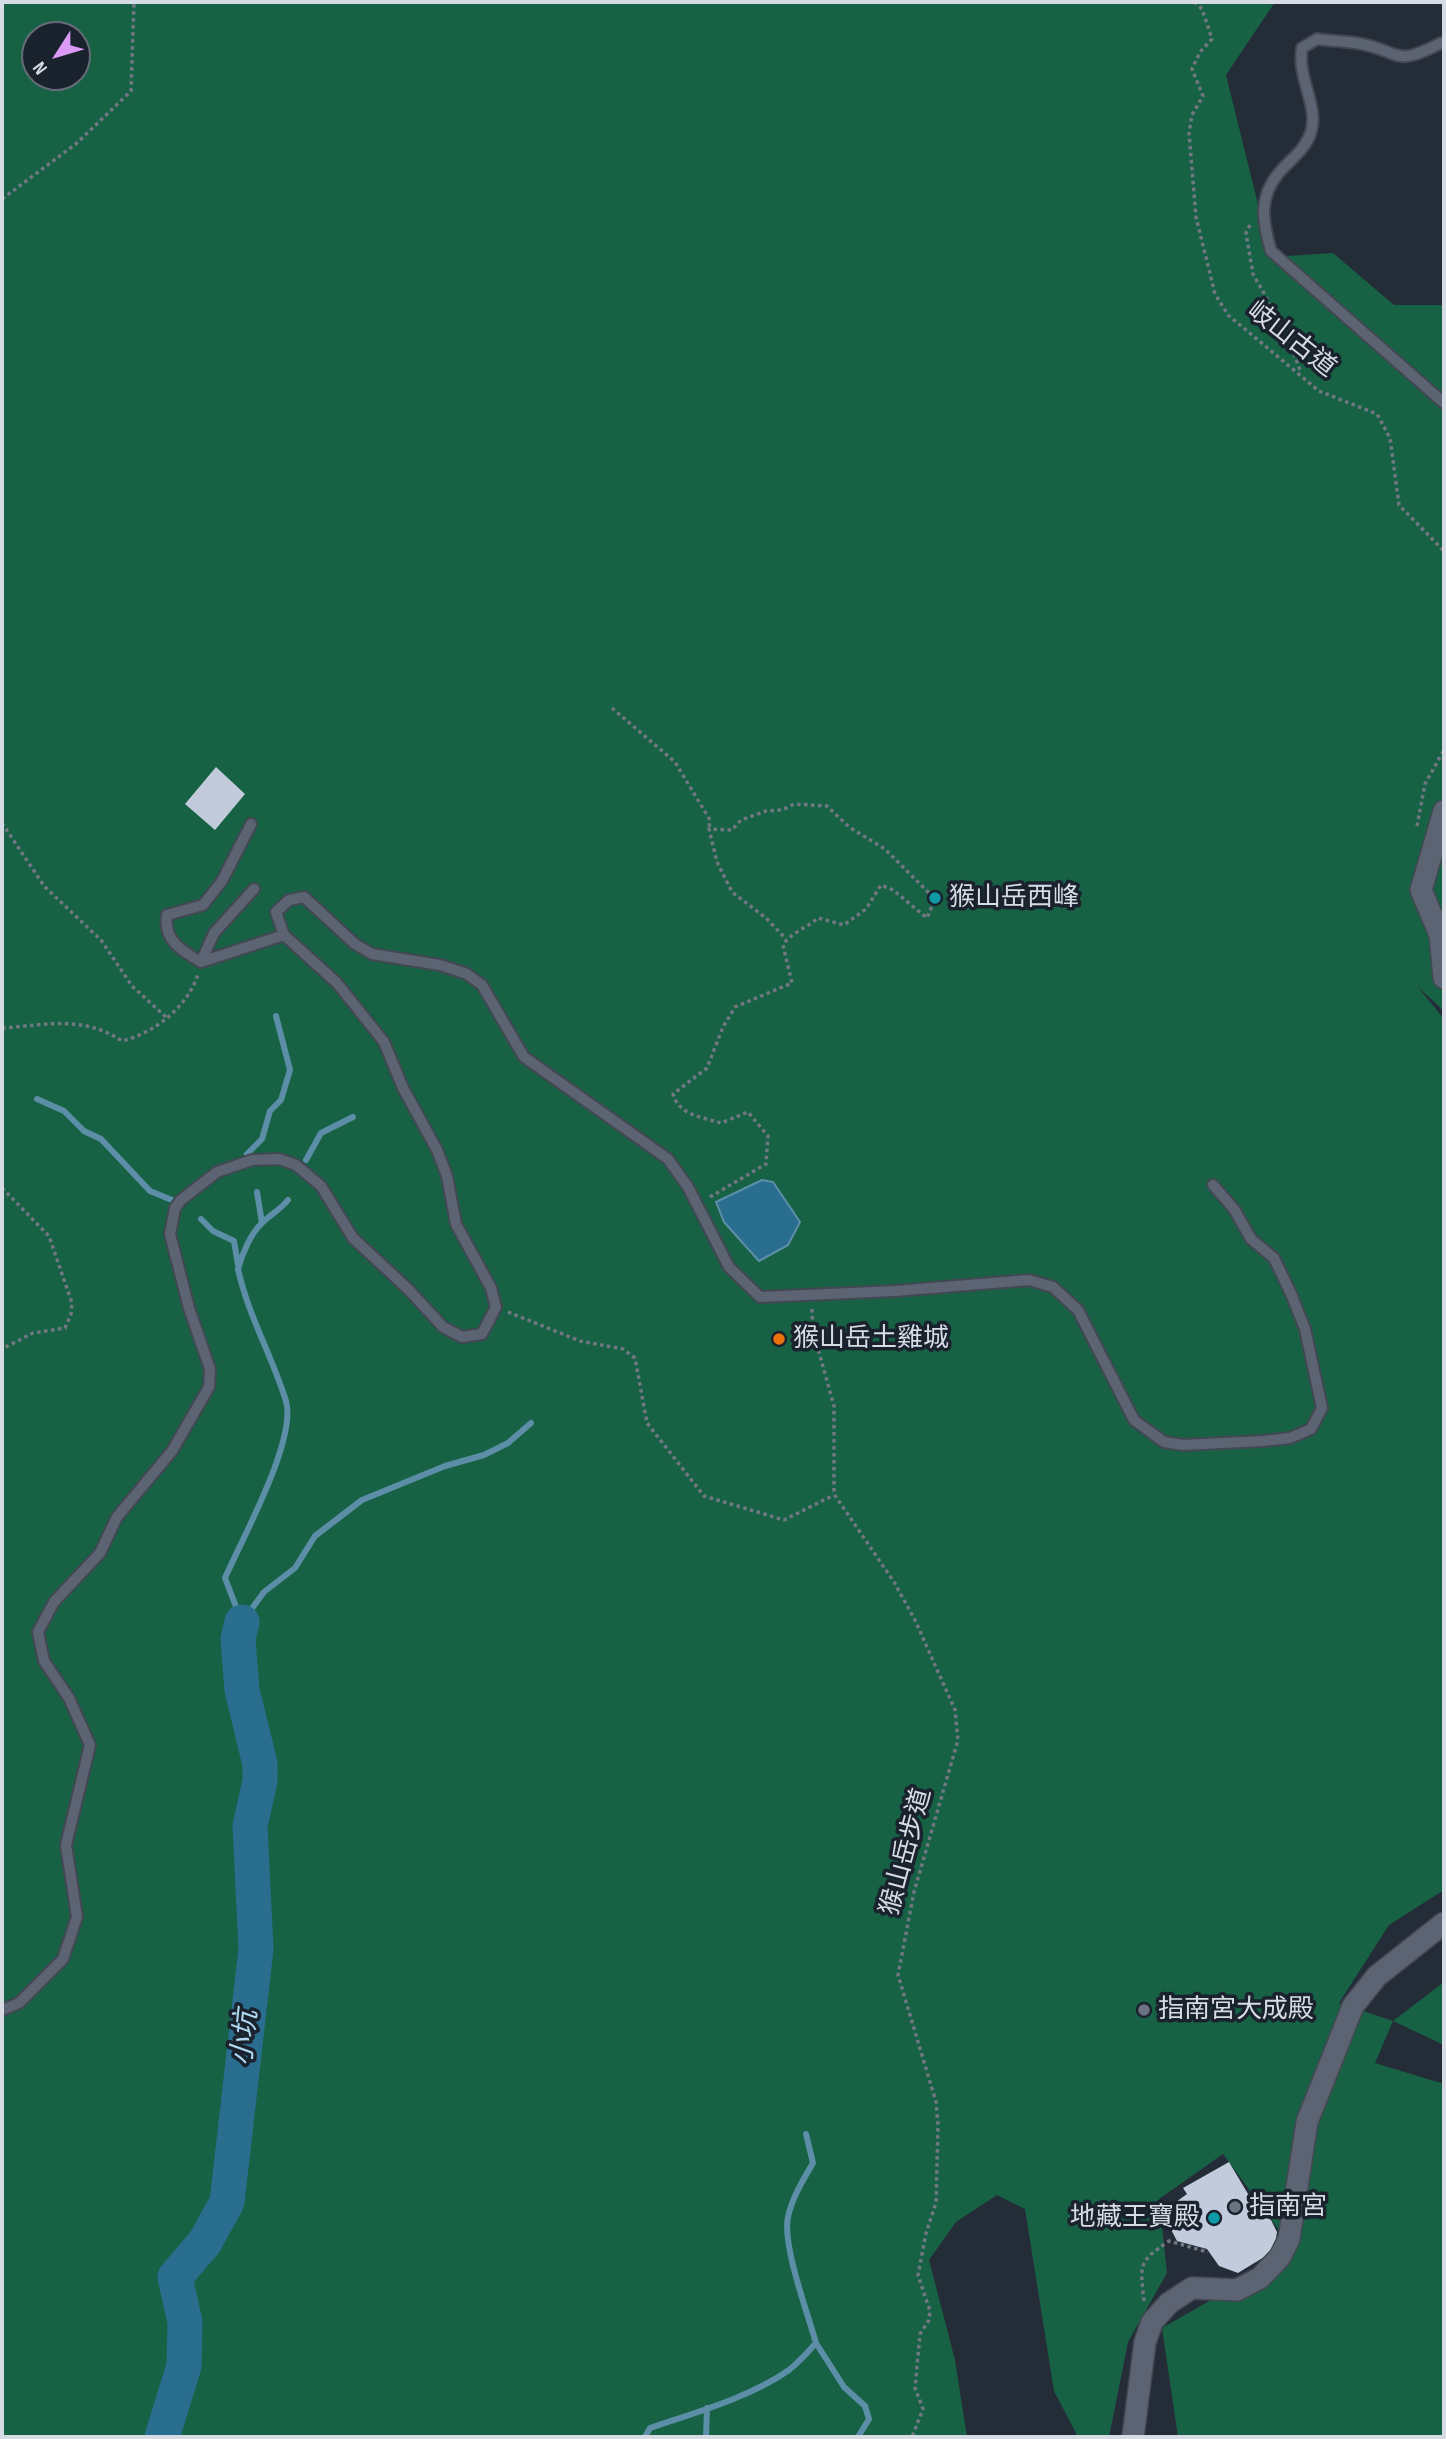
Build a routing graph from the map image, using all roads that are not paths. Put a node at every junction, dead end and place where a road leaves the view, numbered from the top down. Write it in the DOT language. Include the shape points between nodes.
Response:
graph roads {
  1 [pos="1441,43"];
  2 [pos="1444,403"];
  3 [pos="1444,811"];
  4 [pos="251,824"];
  5 [pos="254,889"];
  6 [pos="284,935"];
  7 [pos="201,962"];
  8 [pos="1444,978"];
  9 [pos="1213,1185"];
  10 [pos="1444,1923"];
  11 [pos="2,2010"];
  12 [pos="1133,2437"];
  1 -- 2 [label="lane" via="1402,58 1356,43 1317,39 1303,48 1300,63 1314,115 1311,134 1277,175 1263,202 1263,224 1271,251"];
  3 -- 8 [label="street" via="1421,890 1440,935"];
  4 -- 7 [label="lane" via="222,881 203,905 167,915 165,926 178,949"];
  5 -- 7 [label="lane" via="214,933"];
  6 -- 7 [label="lane"];
  6 -- 9 [label="lane" via="276,912 289,900 304,897 372,954 440,965 482,985 524,1057 668,1159 729,1267 753,1292 771,1299 1003,1280 1041,1283 1078,1310 1134,1420 1164,1442 1183,1445 1290,1438 1311,1429 1322,1408 1305,1328 1274,1258 1251,1239"];
  6 -- 11 [label="lane" via="337,983 384,1042 437,1150 456,1224 491,1288 496,1307 482,1334 462,1336 443,1327 353,1238 313,1177 279,1159 252,1160 217,1172 175,1208 170,1234 211,1369 209,1387 172,1451 117,1517 100,1553 54,1602 37,1632 44,1661 69,1698 90,1745 66,1845 77,1917 64,1959 19,2003"];
  10 -- 12 [label="street" via="1377,1976 1353,2006 1307,2122 1289,2239 1280,2257 1260,2278 1237,2290 1192,2288 1152,2322 1144,2342"];
}
